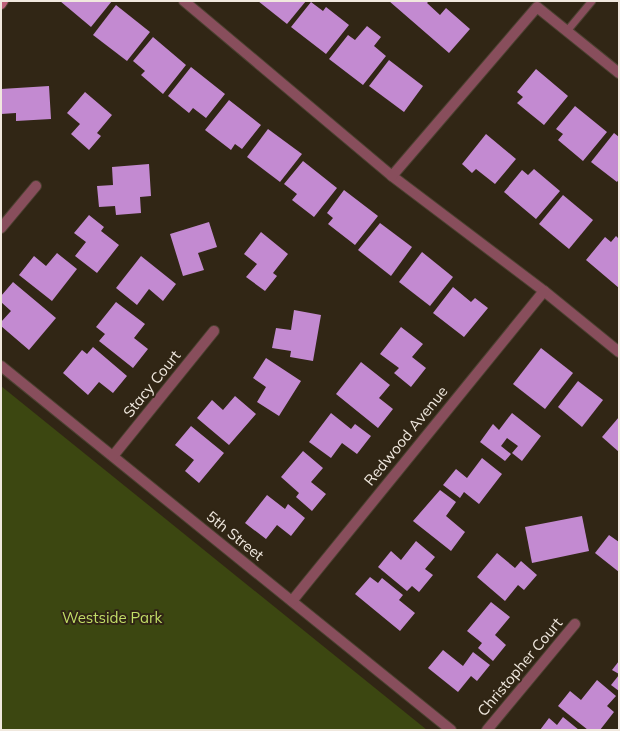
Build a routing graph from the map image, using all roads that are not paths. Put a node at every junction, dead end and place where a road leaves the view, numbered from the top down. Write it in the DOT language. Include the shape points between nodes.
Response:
graph roads {
  1 [pos="4,1"];
  2 [pos="184,1"];
  3 [pos="592,1"];
  4 [pos="1,4"];
  5 [pos="566,31"];
  6 [pos="619,73"];
  7 [pos="392,176"];
  8 [pos="36,186"];
  9 [pos="1,228"];
  10 [pos="544,290"];
  11 [pos="214,331"];
  12 [pos="619,352"];
  13 [pos="1,366"];
  14 [pos="113,456"];
  15 [pos="292,601"];
  16 [pos="575,624"];
  17 [pos="451,730"];
  18 [pos="487,730"];
  1 -- 4 [label="main road"];
  2 -- 7 [label="street"];
  3 -- 5 [label="lane"];
  5 -- 6 [label="street"];
  5 -- 7 [label="street" via="537,7"];
  7 -- 10 [label="street"];
  8 -- 9 [label="street"];
  10 -- 12 [label="street"];
  10 -- 15 [label="street, Redwood Avenue"];
  11 -- 14 [label="street, Stacy Court"];
  13 -- 14 [label="street, 5th Street"];
  14 -- 15 [label="street, 5th Street"];
  15 -- 17 [label="street, 5th Street"];
  16 -- 18 [label="street, Christopher Court"];
}
